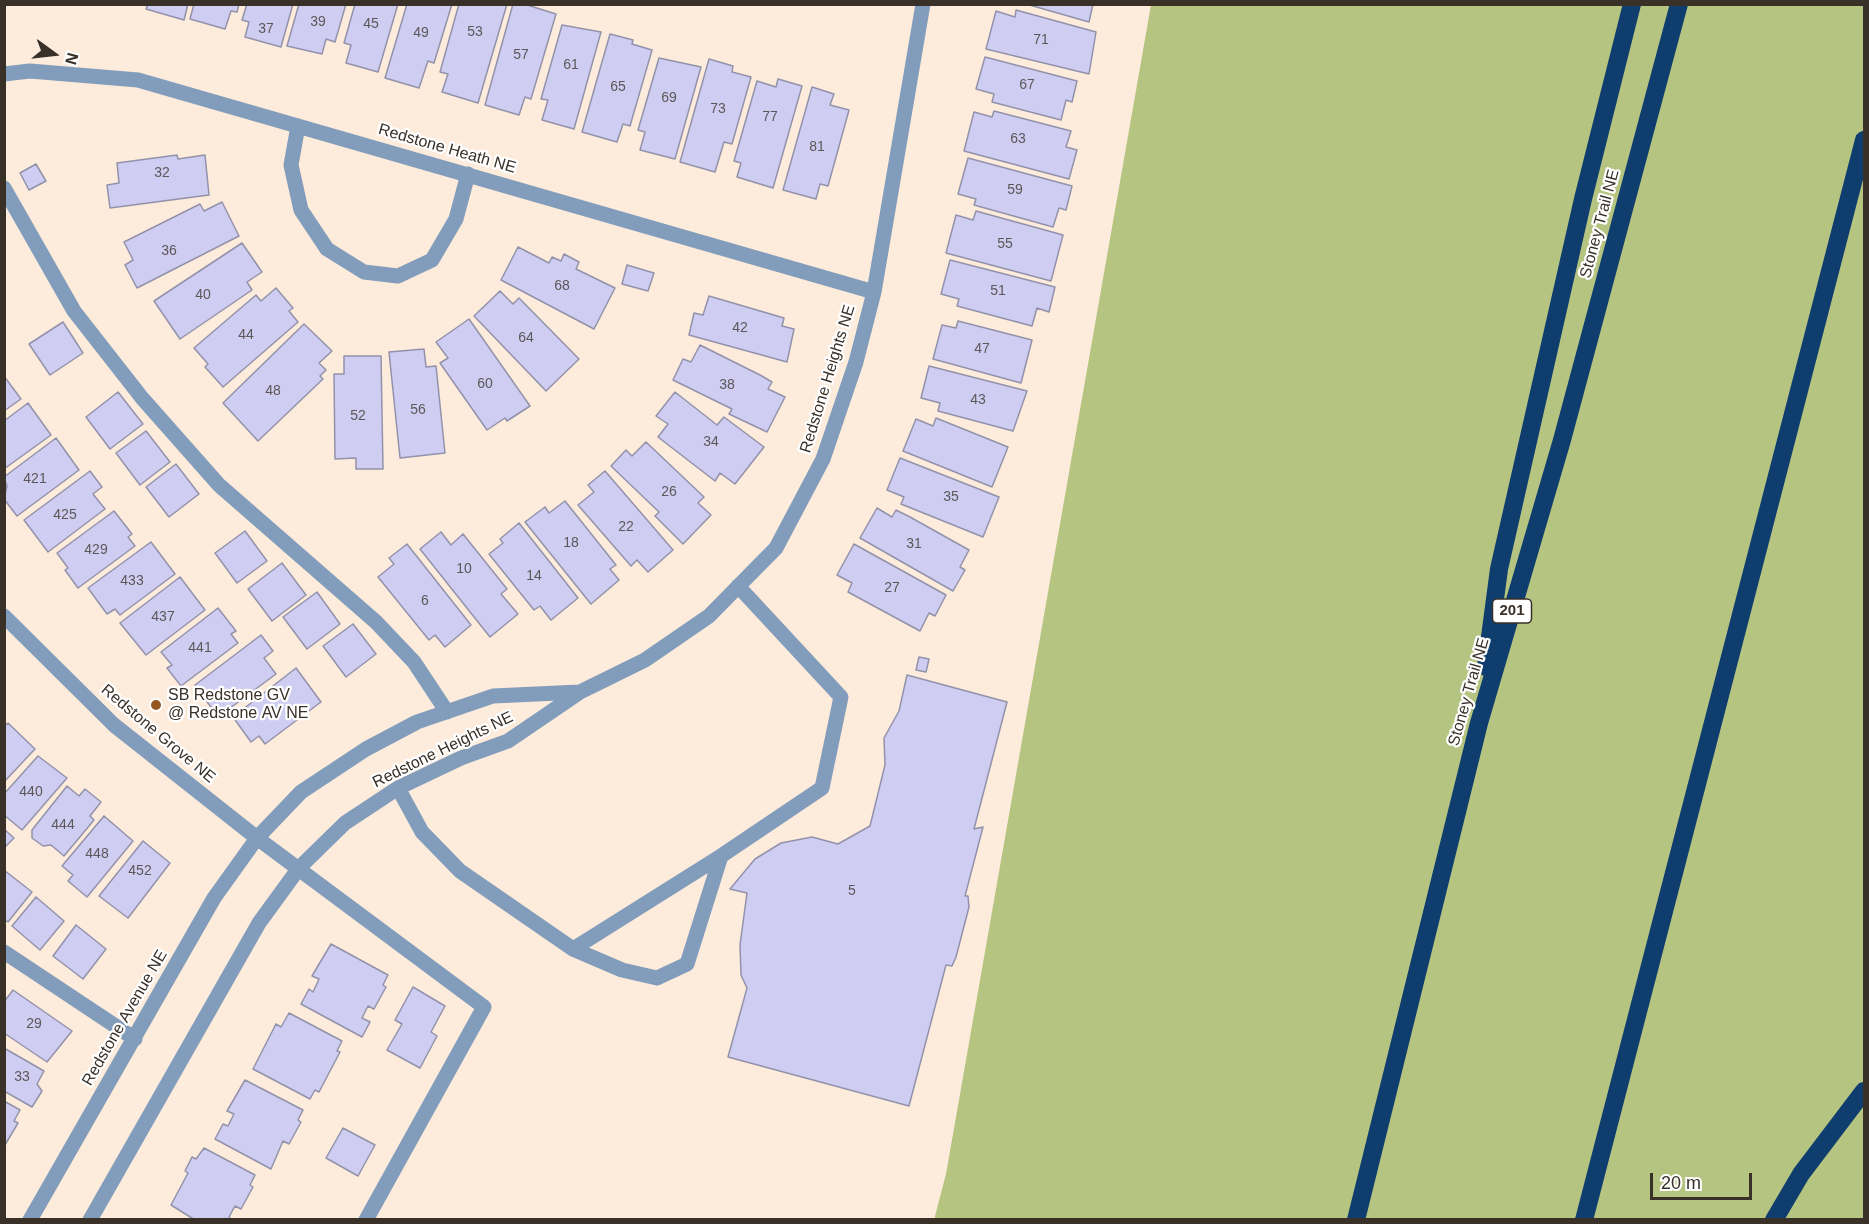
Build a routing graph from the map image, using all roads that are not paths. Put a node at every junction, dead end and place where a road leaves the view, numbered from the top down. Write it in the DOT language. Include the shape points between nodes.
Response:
graph roads {
  1 [pos="923,4"];
  2 [pos="1632,4"];
  3 [pos="1679,4"];
  4 [pos="4,74"];
  5 [pos="298,126"];
  6 [pos="1864,140"];
  7 [pos="468,174"];
  8 [pos="4,188"];
  9 [pos="874,292"];
  10 [pos="738,586"];
  11 [pos="4,616"];
  12 [pos="580,692"];
  13 [pos="447,712"];
  14 [pos="1479,723"];
  15 [pos="398,788"];
  16 [pos="257,838"];
  17 [pos="722,856"];
  18 [pos="299,868"];
  19 [pos="573,950"];
  20 [pos="4,952"];
  21 [pos="135,1039"];
  22 [pos="1864,1091"];
  23 [pos="30,1220"];
  24 [pos="90,1220"];
  25 [pos="366,1220"];
  26 [pos="1356,1220"];
  27 [pos="1584,1220"];
  28 [pos="1774,1220"];
  1 -- 9 [label="street, Redstone Heights NE"];
  2 -- 14 [label="highway" via="1583,199 1499,569"];
  3 -- 14 [label="highway, Stoney Trail NE / 201" via="1562,440"];
  4 -- 5 [label="street, Redstone Heath NE" via="30,71 138,80"];
  5 -- 7 [label="street, Redstone Heath NE"];
  5 -- 7 [label="street" via="291,165 301,210 327,249 364,272 398,276 432,260 456,219"];
  6 -- 27 [label="highway"];
  7 -- 9 [label="street, Redstone Heath NE"];
  8 -- 13 [label="street" via="74,311 142,398 219,485 376,622 414,662"];
  9 -- 10 [label="street, Redstone Heights NE" via="856,362 823,459 776,548"];
  10 -- 12 [label="street, Redstone Heights NE" via="709,616 645,660"];
  10 -- 17 [label="street" via="841,697 822,789"];
  11 -- 16 [label="street, Redstone Grove NE" via="114,725"];
  12 -- 13 [label="street, Redstone Heights NE" via="493,696"];
  12 -- 15 [label="street, Redstone Heights NE" via="508,741"];
  13 -- 16 [label="street, Redstone Heights NE" via="417,722 366,749 310,786"];
  14 -- 26 [label="highway, Stoney Trail NE / 201"];
  15 -- 18 [label="street, Redstone Heights NE" via="345,823"];
  15 -- 19 [label="street" via="422,832 460,871"];
  16 -- 18 [label="street, Redstone Grove NE"];
  16 -- 21 [label="street, Redstone Avenue NE" via="214,898"];
  17 -- 19 [label="street"];
  17 -- 19 [label="street" via="687,964 657,978 622,970"];
  18 -- 24 [label="street" via="259,923"];
  18 -- 25 [label="street, Redstone Grove NE" via="484,1007"];
  20 -- 21 [label="street"];
  21 -- 23 [label="street, Redstone Avenue NE"];
  22 -- 28 [label="highway" via="1801,1174"];
}
